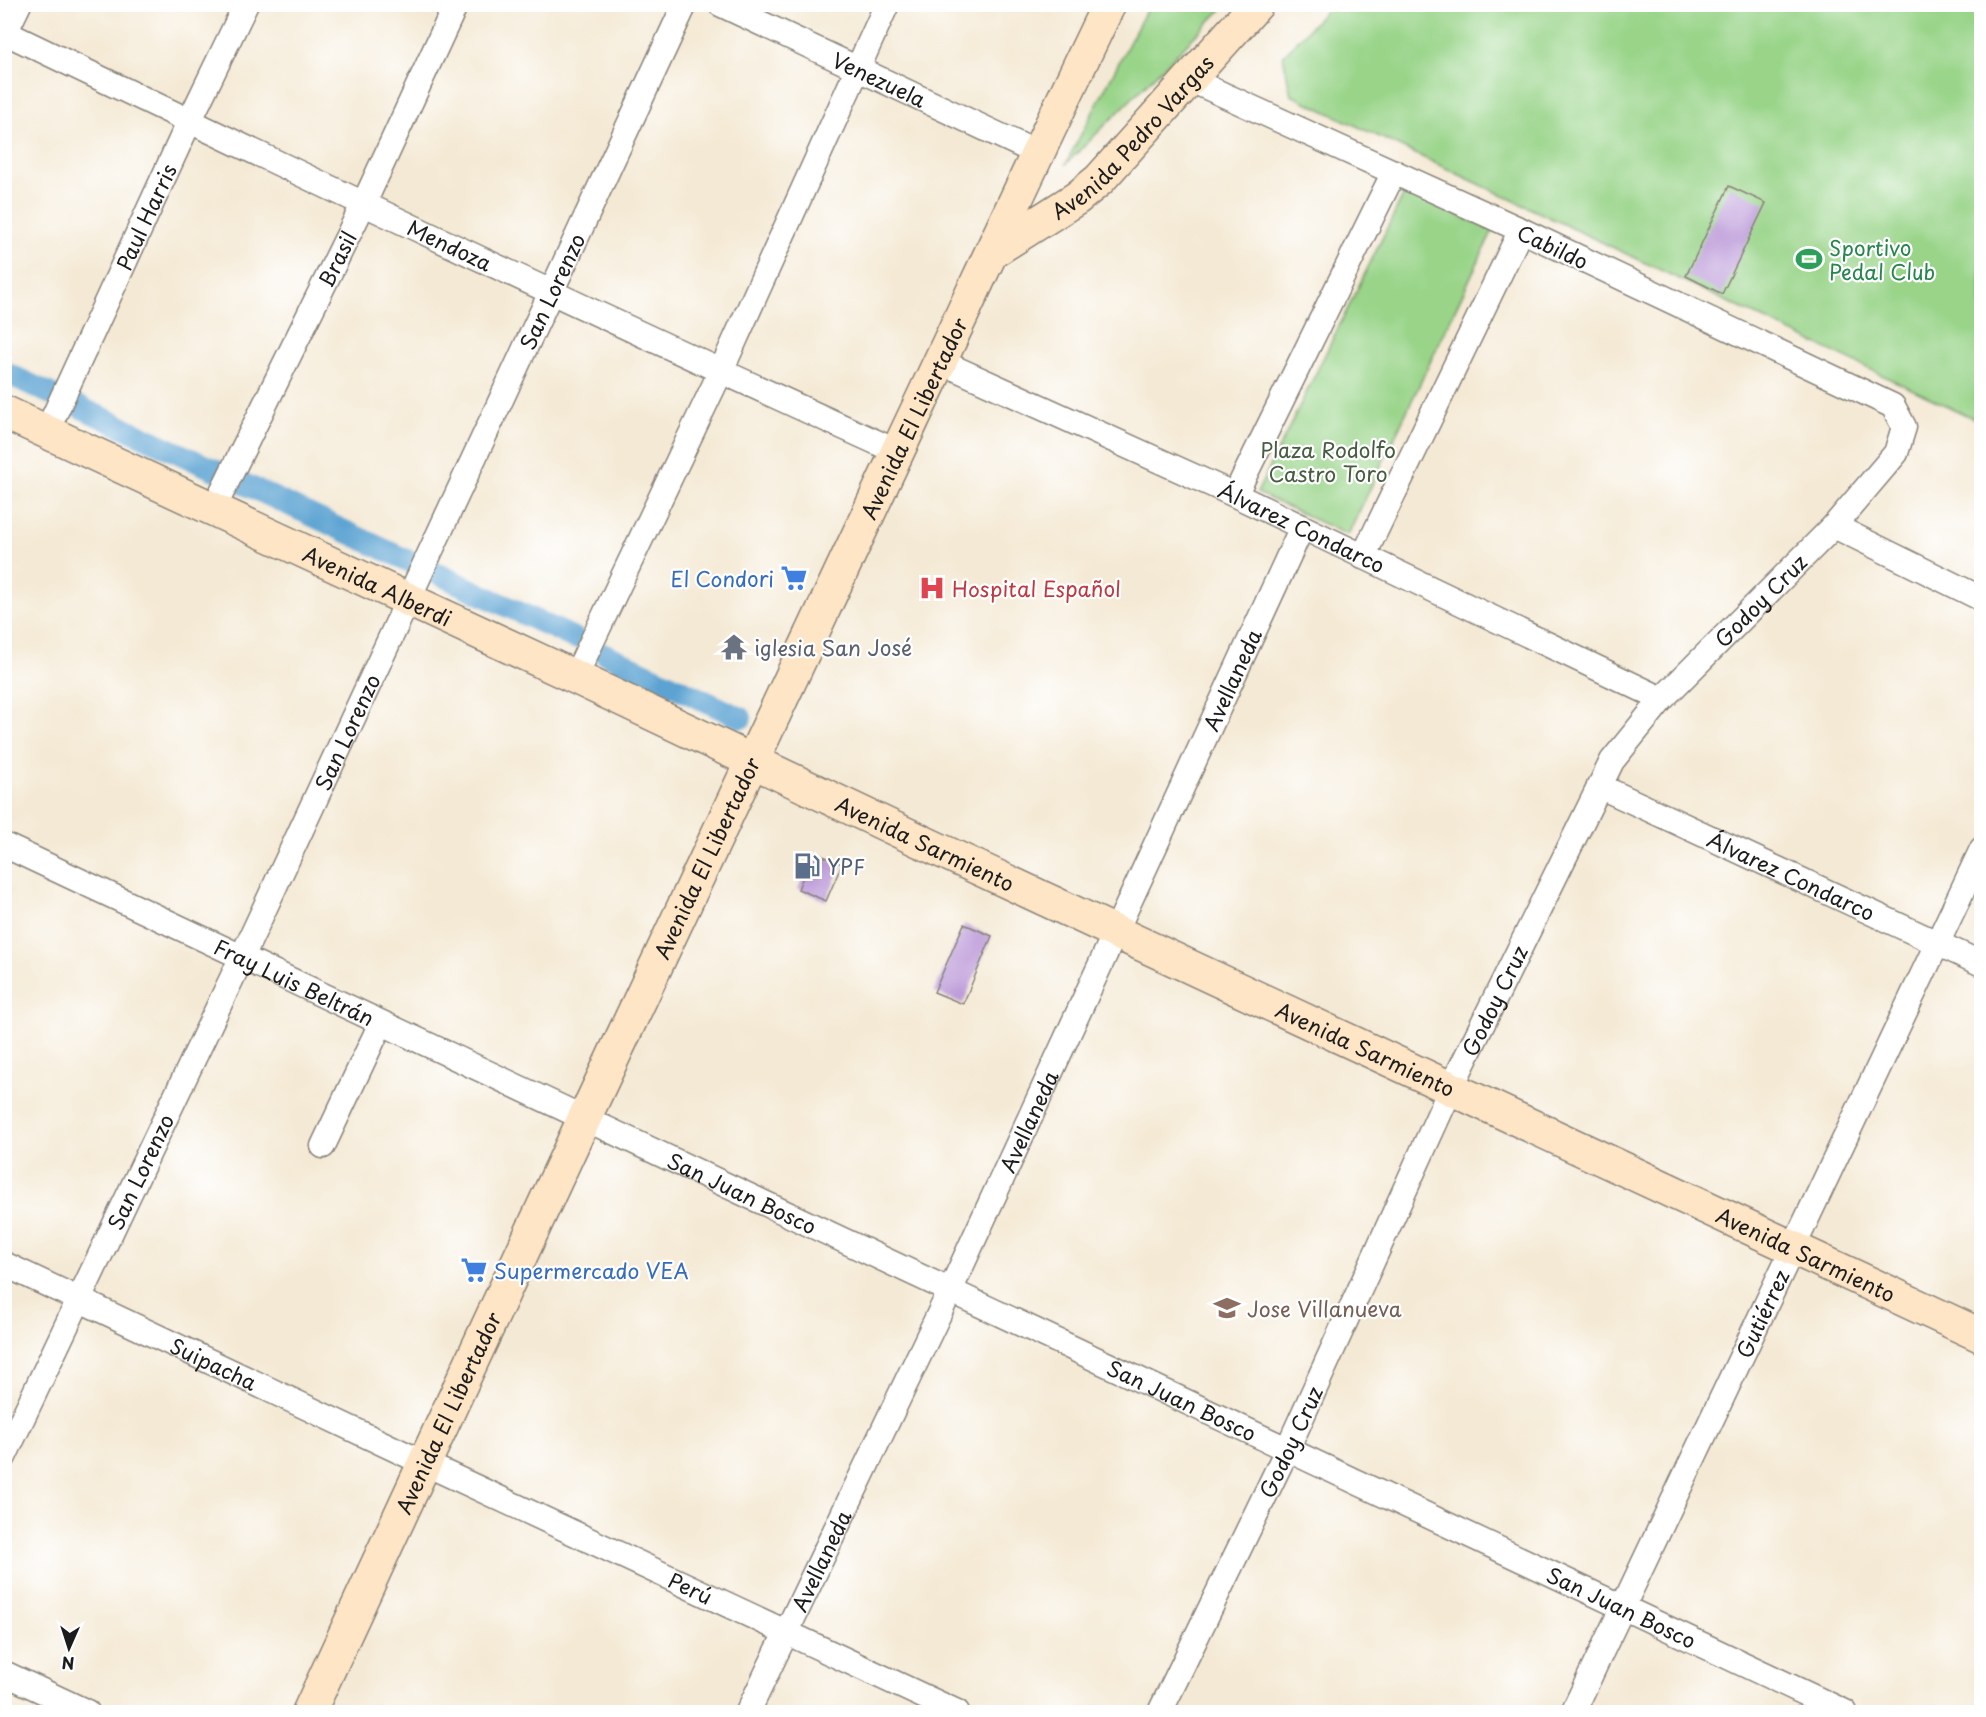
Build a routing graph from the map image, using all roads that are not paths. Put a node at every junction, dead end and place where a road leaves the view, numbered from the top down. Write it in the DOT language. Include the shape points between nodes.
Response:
graph roads {
  1 [pos="20,4"];
  2 [pos="246,4"];
  3 [pos="456,4"];
  4 [pos="685,4"];
  5 [pos="720,4"];
  6 [pos="887,4"];
  7 [pos="1109,4"];
  8 [pos="1257,4"];
  9 [pos="5,34"];
  10 [pos="857,69"];
  11 [pos="1191,80"];
  12 [pos="189,122"];
  13 [pos="1037,153"];
  14 [pos="1394,172"];
  15 [pos="364,203"];
  16 [pos="1521,230"];
  17 [pos="992,252"];
  18 [pos="552,291"];
  19 [pos="939,361"];
  20 [pos="721,371"];
  21 [pos="4,412"];
  22 [pos="1904,427"];
  23 [pos="47,431"];
  24 [pos="898,452"];
  25 [pos="1234,495"];
  26 [pos="213,510"];
  27 [pos="1834,526"];
  28 [pos="1302,527"];
  29 [pos="1363,557"];
  30 [pos="1982,599"];
  31 [pos="409,600"];
  32 [pos="575,676"];
  33 [pos="1662,699"];
  34 [pos="750,761"];
  35 [pos="1599,786"];
  36 [pos="4,845"];
  37 [pos="1982,849"];
  38 [pos="1114,931"];
  39 [pos="1937,942"];
  40 [pos="242,957"];
  41 [pos="1982,964"];
  42 [pos="381,1023"];
  43 [pos="1452,1088"];
  44 [pos="584,1120"];
  45 [pos="323,1146"];
  46 [pos="1793,1247"];
  47 [pos="4,1264"];
  48 [pos="950,1291"];
  49 [pos="79,1299"];
  50 [pos="1982,1336"];
  51 [pos="1287,1450"];
  52 [pos="4,1457"];
  53 [pos="424,1464"];
  54 [pos="1623,1608"];
  55 [pos="787,1632"];
  56 [pos="4,1673"];
  57 [pos="87,1713"];
  58 [pos="309,1713"];
  59 [pos="748,1713"];
  60 [pos="957,1713"];
  61 [pos="1160,1713"];
  62 [pos="1573,1713"];
  63 [pos="1845,1713"];
  1 -- 9 [label="street"];
  2 -- 12 [label="street, Paul Harris"];
  3 -- 15 [label="street, Brasil"];
  4 -- 18 [label="street, San Lorenzo"];
  5 -- 10 [label="street, Venezuela"];
  6 -- 10 [label="street"];
  7 -- 13 [label="main road, Avenida El Libertador"];
  8 -- 11 [label="main road, Avenida Pedro Vargas"];
  9 -- 12 [label="street, Mendoza"];
  10 -- 13 [label="street, Venezuela"];
  10 -- 20 [label="street"];
  11 -- 14 [label="street, Cabildo"];
  11 -- 17 [label="main road, Avenida Pedro Vargas" via="1099,180"];
  12 -- 15 [label="street, Mendoza"];
  12 -- 23 [label="street, Paul Harris"];
  13 -- 17 [label="main road, Avenida El Libertador"];
  14 -- 16 [label="street, Cabildo"];
  14 -- 25 [label="street"];
  15 -- 18 [label="street, Mendoza"];
  15 -- 26 [label="street, Brasil"];
  16 -- 22 [label="street, Cabildo" via="1893,406"];
  16 -- 29 [label="street"];
  17 -- 19 [label="main road, Avenida El Libertador"];
  18 -- 20 [label="street, Mendoza"];
  18 -- 31 [label="street, San Lorenzo"];
  19 -- 24 [label="main road, Avenida El Libertador"];
  19 -- 25 [label="street, Álvarez Condarco"];
  20 -- 24 [label="street, Mendoza"];
  20 -- 32 [label="street"];
  21 -- 23 [label="main road, Avenida Alberdi"];
  22 -- 27 [label="street, Godoy Cruz" via="1896,453"];
  23 -- 26 [label="main road, Avenida Alberdi"];
  24 -- 34 [label="main road, Avenida El Libertador"];
  25 -- 28 [label="street, Álvarez Condarco"];
  26 -- 31 [label="main road, Avenida Alberdi"];
  27 -- 30 [label="street"];
  27 -- 33 [label="street, Godoy Cruz"];
  28 -- 29 [label="street, Álvarez Condarco"];
  28 -- 38 [label="street, Avellaneda"];
  29 -- 33 [label="street, Álvarez Condarco"];
  31 -- 32 [label="main road, Avenida Alberdi"];
  31 -- 40 [label="street, San Lorenzo"];
  32 -- 34 [label="main road, Avenida Alberdi"];
  33 -- 35 [label="street, Godoy Cruz" via="1612,761"];
  34 -- 38 [label="main road, Avenida Sarmiento"];
  34 -- 44 [label="main road, Avenida El Libertador"];
  35 -- 39 [label="street, Álvarez Condarco"];
  35 -- 43 [label="street, Godoy Cruz"];
  36 -- 40 [label="street, Fray Luis Beltrán"];
  37 -- 39 [label="street, Gutiérrez"];
  38 -- 43 [label="main road, Avenida Sarmiento"];
  38 -- 48 [label="street, Avellaneda"];
  39 -- 41 [label="street, Álvarez Condarco"];
  39 -- 46 [label="street, Gutiérrez"];
  40 -- 42 [label="street, Fray Luis Beltrán"];
  40 -- 49 [label="street, San Lorenzo"];
  42 -- 44 [label="street, Fray Luis Beltrán"];
  42 -- 45 [label="street"];
  43 -- 46 [label="main road, Avenida Sarmiento"];
  43 -- 51 [label="street, Godoy Cruz"];
  44 -- 48 [label="street, San Juan Bosco"];
  44 -- 53 [label="main road, Avenida El Libertador"];
  46 -- 50 [label="main road, Avenida Sarmiento"];
  46 -- 54 [label="street, Gutiérrez"];
  47 -- 49 [label="street, Suipacha"];
  48 -- 51 [label="street, San Juan Bosco"];
  48 -- 55 [label="street, Avellaneda"];
  49 -- 52 [label="street, San Lorenzo"];
  49 -- 53 [label="street, Suipacha"];
  51 -- 54 [label="street, San Juan Bosco"];
  51 -- 61 [label="street, Godoy Cruz"];
  53 -- 55 [label="street, Perú"];
  53 -- 58 [label="main road, Avenida El Libertador"];
  54 -- 62 [label="street, Gutiérrez"];
  54 -- 63 [label="street, San Juan Bosco"];
  55 -- 59 [label="street, Avellaneda"];
  55 -- 60 [label="street, Perú"];
  56 -- 57 [label="street"];
}
